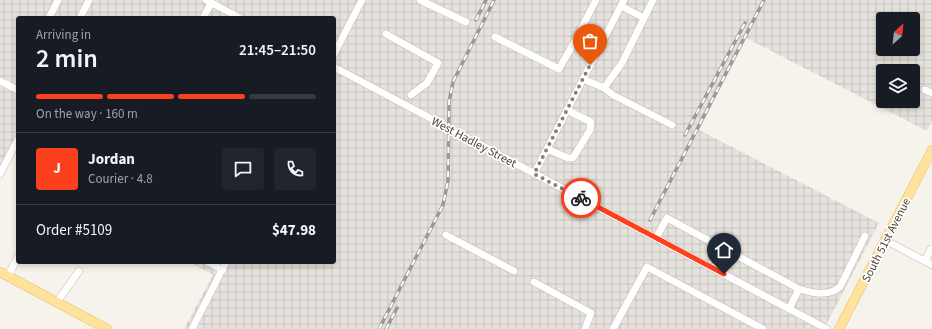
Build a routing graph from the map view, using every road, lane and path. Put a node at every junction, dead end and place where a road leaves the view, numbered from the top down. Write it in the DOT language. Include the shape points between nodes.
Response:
graph roads {
  1 [pos="58,0"];
  2 [pos="89,0"];
  3 [pos="362,0"];
  4 [pos="420,0"];
  5 [pos="596,0"];
  6 [pos="653,0"];
  7 [pos="208,1"];
  8 [pos="622,3"];
  9 [pos="50,16"];
  10 [pos="81,16"];
  11 [pos="204,16"];
  12 [pos="236,16"];
  13 [pos="644,18"];
  14 [pos="466,22"];
  15 [pos="386,34"];
  16 [pos="495,37"];
  17 [pos="576,39"];
  18 [pos="336,50"];
  19 [pos="598,51"];
  20 [pos="336,69"];
  21 [pos="583,79"];
  22 [pos="0,80"];
  23 [pos="604,88"];
  24 [pos="16,89"];
  25 [pos="411,95"];
  26 [pos="567,110"];
  27 [pos="672,125"];
  28 [pos="16,143"];
  29 [pos="547,149"];
  30 [pos="932,150"];
  31 [pos="0,174"];
  32 [pos="534,174"];
  33 [pos="446,235"];
  34 [pos="865,236"];
  35 [pos="656,238"];
  36 [pos="885,240"];
  37 [pos="725,249"];
  38 [pos="931,249"];
  39 [pos="16,259"];
  40 [pos="925,261"];
  41 [pos="212,264"];
  42 [pos="225,264"];
  43 [pos="932,265"];
  44 [pos="714,269"];
  45 [pos="222,270"];
  46 [pos="79,271"];
  47 [pos="514,271"];
  48 [pos="4,274"];
  49 [pos="534,282"];
  50 [pos="799,288"];
  51 [pos="56,302"];
  52 [pos="789,309"];
  53 [pos="107,329"];
  54 [pos="192,329"];
  55 [pos="585,329"];
  56 [pos="613,329"];
  57 [pos="763,329"];
  58 [pos="827,329"];
  59 [pos="839,329"];
  1 -- 9 [label="street"];
  2 -- 10 [label="street"];
  3 -- 18 [label="street"];
  4 -- 14 [label="street"];
  5 -- 17 [label="street"];
  6 -- 13 [label="street"];
  7 -- 11 [label="street"];
  7 -- 12 [label="street"];
  8 -- 13 [label="street"];
  8 -- 19 [label="street"];
  13 -- 23 [label="street" via="622,62"];
  15 -- 25 [label="street" via="438,63 427,82"];
  16 -- 17 [label="street" via="559,69"];
  17 -- 19 [label="street"];
  19 -- 21 [label="street"];
  20 -- 32 [label="street, West Hadley Street"];
  21 -- 23 [label="street"];
  21 -- 26 [label="street"];
  22 -- 24 [label="street"];
  23 -- 27 [label="street"];
  26 -- 29 [label="street"];
  26 -- 29 [label="street" via="591,122 590,130 573,158"];
  28 -- 31 [label="street"];
  29 -- 32 [label="street"];
  30 -- 36 [label="main road, South 51st Avenue"];
  32 -- 35 [label="street, West Hadley Street"];
  33 -- 47 [label="street"];
  34 -- 50 [label="street" via="840,287 817,294"];
  35 -- 37 [label="street" via="667,218"];
  35 -- 44 [label="street, West Hadley Street"];
  36 -- 40 [label="street"];
  36 -- 59 [label="main road, South 51st Avenue"];
  37 -- 44 [label="street"];
  37 -- 50 [label="street"];
  38 -- 40 [label="street"];
  39 -- 48 [label="street"];
  40 -- 43 [label="street"];
  41 -- 45 [label="street"];
  42 -- 45 [label="street"];
  44 -- 52 [label="street, West Hadley Street"];
  45 -- 54 [label="street"];
  46 -- 51 [label="street"];
  48 -- 51 [label="main road"];
  49 -- 55 [label="street" via="592,313"];
  50 -- 52 [label="street"];
  51 -- 53 [label="main road"];
  52 -- 58 [label="street, West Hadley Street"];
  56 -- 57 [label="street" via="647,266"];
}
